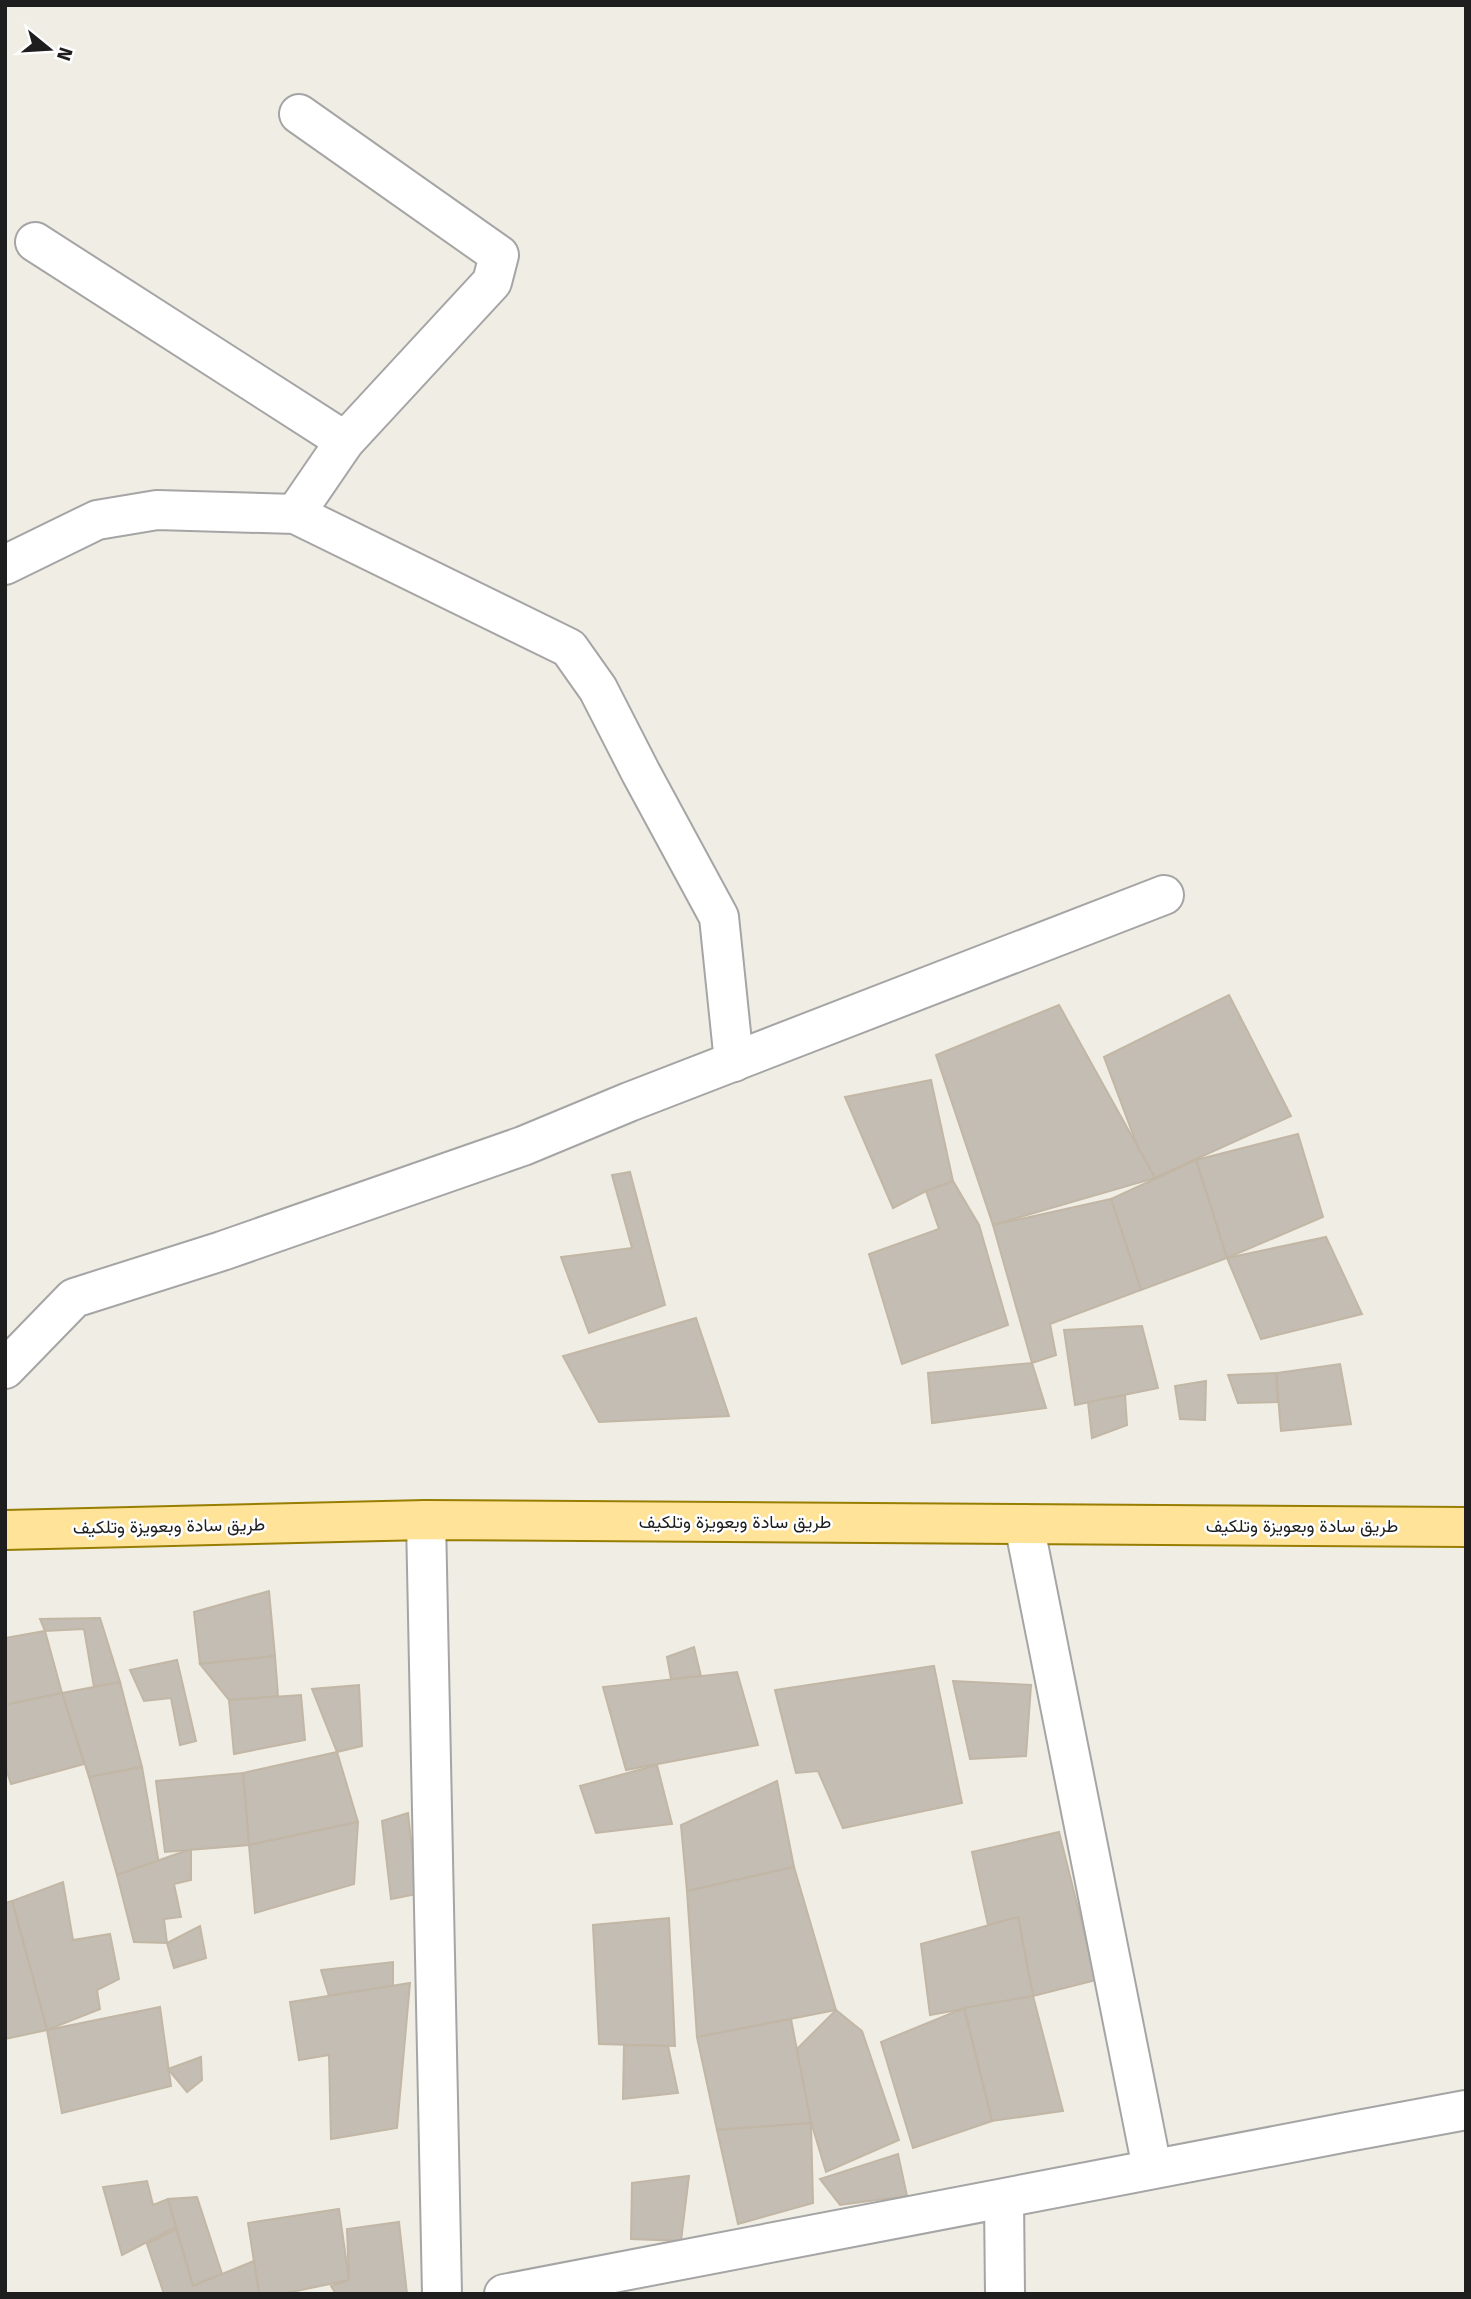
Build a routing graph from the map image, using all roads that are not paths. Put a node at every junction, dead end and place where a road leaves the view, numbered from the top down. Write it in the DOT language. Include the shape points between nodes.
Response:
graph roads {
  1 [pos="299,114"];
  2 [pos="35,242"];
  3 [pos="345,441"];
  4 [pos="295,514"];
  5 [pos="5,565"];
  6 [pos="1164,895"];
  7 [pos="734,1062"];
  8 [pos="5,1369"];
  9 [pos="426,1520"];
  10 [pos="1024,1524"];
  11 [pos="1466,1527"];
  12 [pos="5,1531"];
  13 [pos="1466,2110"];
  14 [pos="1152,2168"];
  15 [pos="1004,2199"];
  16 [pos="442,2294"];
  17 [pos="504,2294"];
  18 [pos="1005,2294"];
  1 -- 3 [label="street" via="499,255 492,282"];
  2 -- 3 [label="street"];
  3 -- 4 [label="street"];
  4 -- 5 [label="street" via="157,510 97,520"];
  4 -- 7 [label="street" via="569,648 598,689 719,916"];
  6 -- 7 [label="street"];
  7 -- 8 [label="street" via="523,1146 74,1298"];
  9 -- 10 [label="main road, طريق سادة وبعويزة وتلكيف"];
  9 -- 12 [label="main road, طريق سادة وبعويزة وتلكيف"];
  9 -- 16 [label="street"];
  10 -- 11 [label="main road, طريق سادة وبعويزة وتلكيف"];
  10 -- 14 [label="street"];
  13 -- 14 [label="street"];
  14 -- 15 [label="street"];
  15 -- 17 [label="street"];
  15 -- 18 [label="street"];
}
